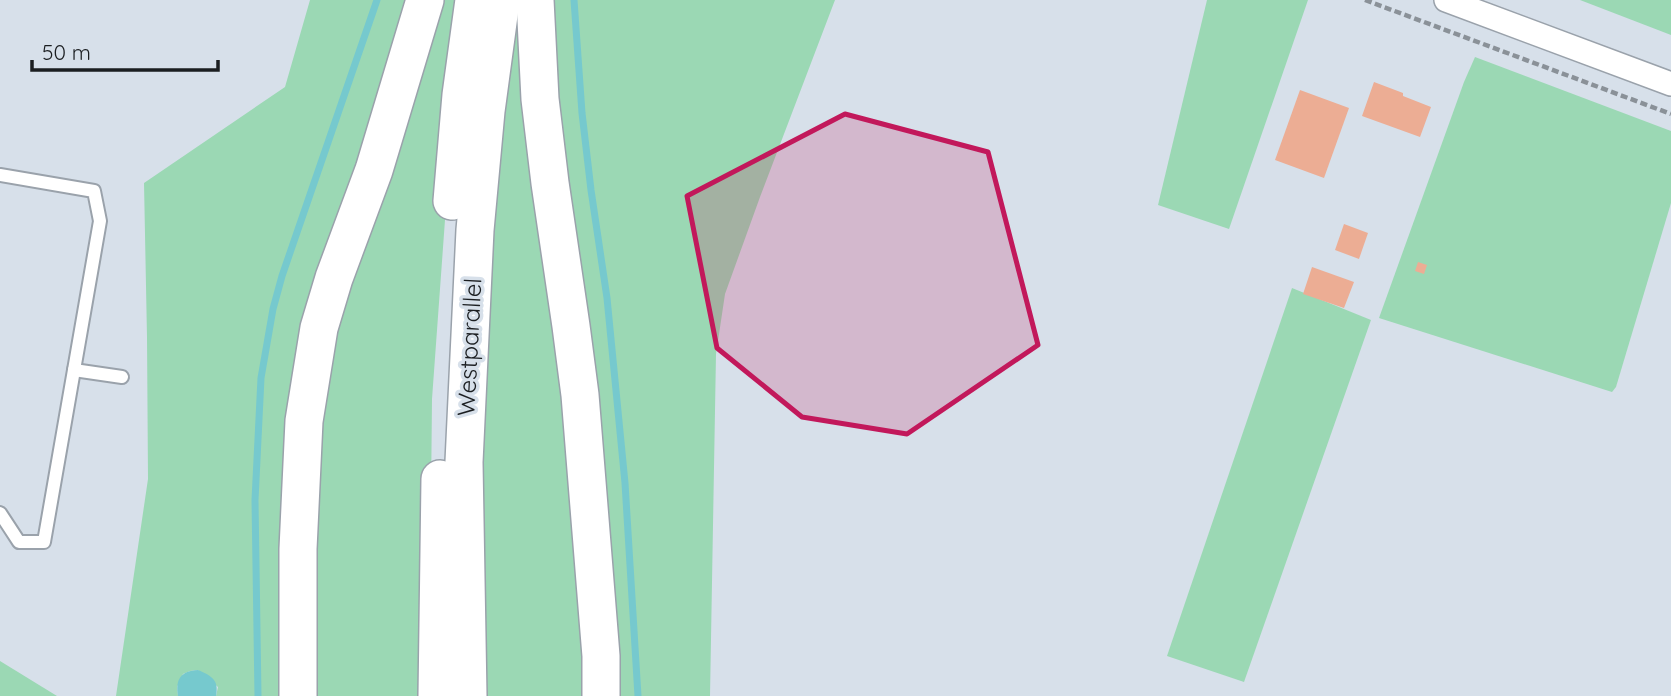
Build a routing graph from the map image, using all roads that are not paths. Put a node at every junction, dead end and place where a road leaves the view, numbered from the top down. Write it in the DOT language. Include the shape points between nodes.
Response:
graph roads {
  1 [pos="425,0"];
  2 [pos="474,0"];
  3 [pos="501,0"];
  4 [pos="535,0"];
  5 [pos="1446,0"];
  6 [pos="1671,85"];
  7 [pos="0,175"];
  8 [pos="74,370"];
  9 [pos="122,377"];
  10 [pos="0,513"];
  11 [pos="298,696"];
  12 [pos="437,696"];
  13 [pos="468,696"];
  14 [pos="601,696"];
  1 -- 11 [label="main road" via="374,170 319,328 304,421"];
  2 -- 12 [label="main road, Westparallel" via="450,227 440,455"];
  3 -- 13 [label="main road, Westparallel" via="486,111 471,299 464,462"];
  4 -- 14 [label="main road" via="544,139 580,395"];
  5 -- 6 [label="street"];
  7 -- 8 [label="lane" via="94,191 100,221"];
  8 -- 9 [label="lane"];
  8 -- 10 [label="lane" via="44,542 19,542"];
}
